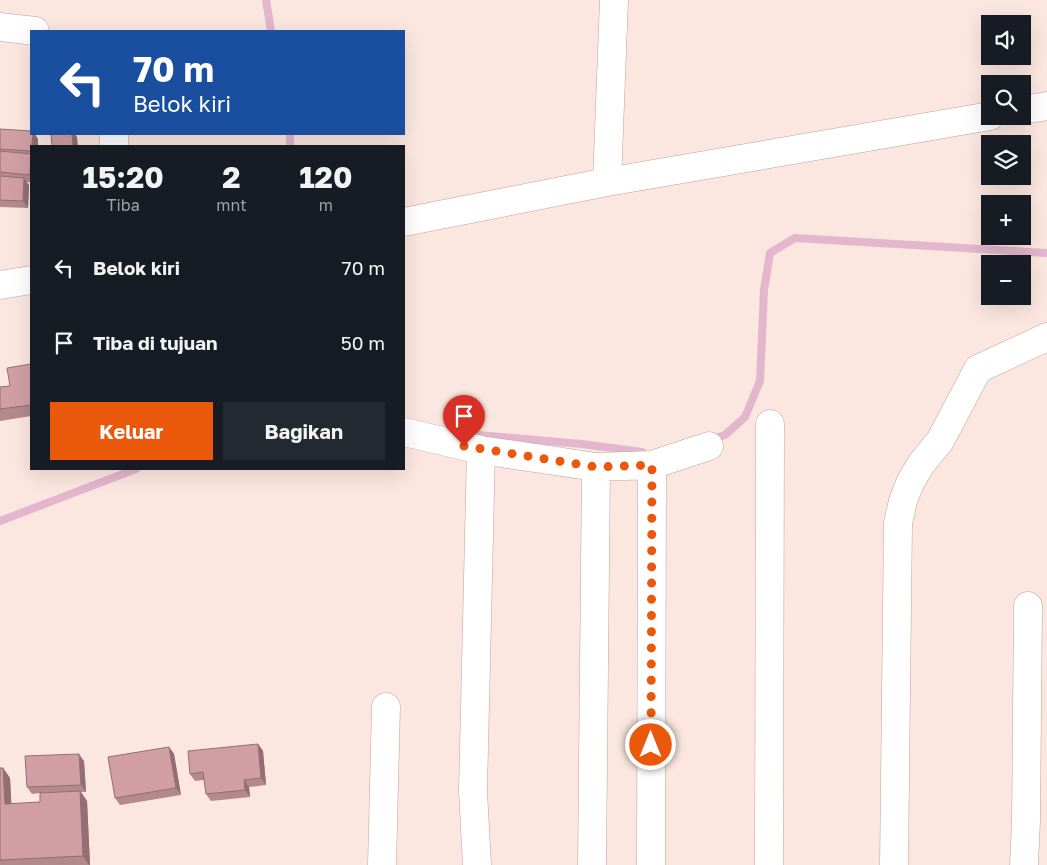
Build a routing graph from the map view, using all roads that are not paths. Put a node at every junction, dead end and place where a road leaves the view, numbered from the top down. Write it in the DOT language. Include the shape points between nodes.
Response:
graph roads {
  1 [pos="614,0"];
  2 [pos="0,27"];
  3 [pos="30,30"];
  4 [pos="1047,106"];
  5 [pos="1031,109"];
  6 [pos="981,118"];
  7 [pos="607,182"];
  8 [pos="405,222"];
  9 [pos="30,280"];
  10 [pos="0,285"];
  11 [pos="1047,337"];
  12 [pos="770,424"];
  13 [pos="405,432"];
  14 [pos="708,446"];
  15 [pos="481,450"];
  16 [pos="652,465"];
  17 [pos="596,467"];
  18 [pos="1028,606"];
  19 [pos="386,707"];
  20 [pos="382,865"];
  21 [pos="476,865"];
  22 [pos="592,865"];
  23 [pos="651,865"];
  24 [pos="769,865"];
  25 [pos="894,865"];
  26 [pos="1024,865"];
  1 -- 7 [label="street"];
  2 -- 3 [label="street"];
  4 -- 5 [label="street"];
  6 -- 7 [label="street"];
  7 -- 8 [label="street"];
  9 -- 10 [label="street"];
  11 -- 25 [label="street" via="980,366 940,441 910,483 903,501 898,523"];
  12 -- 24 [label="street"];
  13 -- 15 [label="street"];
  14 -- 16 [label="street"];
  15 -- 17 [label="street"];
  15 -- 21 [label="street" via="473,791"];
  16 -- 17 [label="street"];
  16 -- 23 [label="street"];
  17 -- 22 [label="street"];
  18 -- 26 [label="street"];
  19 -- 20 [label="street"];
}
